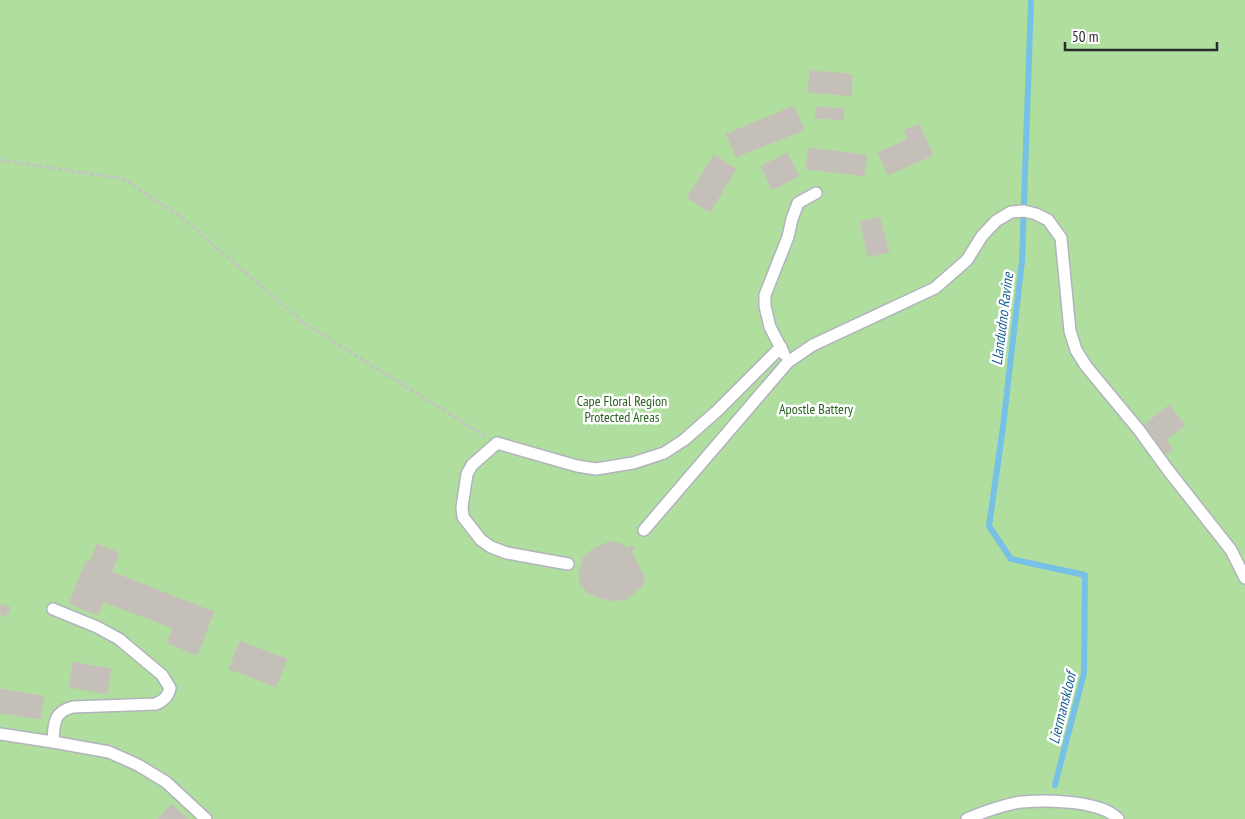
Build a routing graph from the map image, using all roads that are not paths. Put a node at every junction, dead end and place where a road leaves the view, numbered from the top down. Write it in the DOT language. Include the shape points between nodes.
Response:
graph roads {
  1 [pos="816,193"];
  2 [pos="781,347"];
  3 [pos="788,362"];
  4 [pos="644,530"];
  5 [pos="568,564"];
  6 [pos="1245,578"];
  7 [pos="53,609"];
  8 [pos="0,734"];
  9 [pos="53,742"];
  10 [pos="206,819"];
  11 [pos="967,819"];
  12 [pos="1118,819"];
  1 -- 2 [label="lane" via="798,203 765,295 764,306 770,327"];
  2 -- 3 [label="lane"];
  2 -- 5 [label="lane" via="717,411 664,453 634,463 596,469 497,443 472,466 467,474 463,517 480,540 507,553"];
  3 -- 4 [label="lane"];
  3 -- 6 [label="lane" via="813,345 935,288 967,260 996,221 1011,212 1036,214 1048,220 1061,238 1070,331 1076,350 1231,550"];
  7 -- 9 [label="lane" via="119,640 162,675 170,688 164,700 156,704 64,709 54,723"];
  8 -- 9 [label="lane"];
  9 -- 10 [label="lane" via="109,752 138,766 166,782"];
  11 -- 12 [label="lane" via="1021,802 1052,802 1094,805 1113,813"];
}
